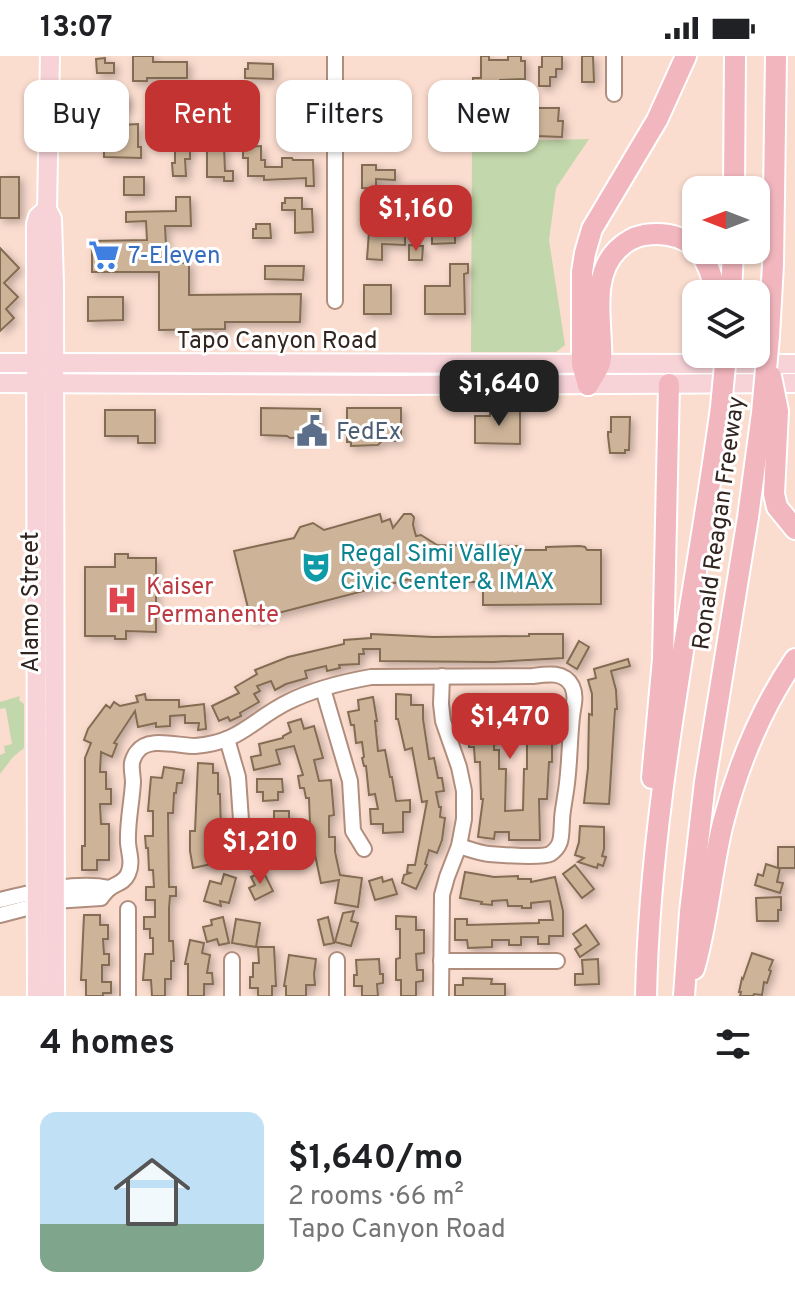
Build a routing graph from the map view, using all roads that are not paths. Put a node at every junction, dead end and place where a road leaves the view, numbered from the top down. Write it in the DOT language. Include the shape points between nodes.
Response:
graph roads {
  1 [pos="50,56"];
  2 [pos="335,56"];
  3 [pos="614,56"];
  4 [pos="686,56"];
  5 [pos="735,56"];
  6 [pos="776,56"];
  7 [pos="614,94"];
  8 [pos="734,176"];
  9 [pos="682,238"];
  10 [pos="335,301"];
  11 [pos="0,363"];
  12 [pos="45,363"];
  13 [pos="591,364"];
  14 [pos="795,364"];
  15 [pos="716,368"];
  16 [pos="724,368"];
  17 [pos="0,383"];
  18 [pos="45,383"];
  19 [pos="795,383"];
  20 [pos="669,384"];
  21 [pos="588,385"];
  22 [pos="718,406"];
  23 [pos="770,412"];
  24 [pos="795,529"];
  25 [pos="795,659"];
  26 [pos="442,676"];
  27 [pos="323,689"];
  28 [pos="227,739"];
  29 [pos="459,846"];
  30 [pos="243,849"];
  31 [pos="364,849"];
  32 [pos="652,878"];
  33 [pos="45,897"];
  34 [pos="0,900"];
  35 [pos="128,909"];
  36 [pos="0,915"];
  37 [pos="232,960"];
  38 [pos="337,960"];
  39 [pos="441,961"];
  40 [pos="557,961"];
  41 [pos="37,996"];
  42 [pos="55,996"];
  43 [pos="128,996"];
  44 [pos="232,996"];
  45 [pos="337,996"];
  46 [pos="441,996"];
  47 [pos="646,996"];
  48 [pos="685,996"];
  1 -- 12 [label="main road, Alamo Street" via="47,209 36,224"];
  2 -- 10 [label="street"];
  3 -- 7 [label="street"];
  4 -- 13 [label="highway" via="657,120 592,229 582,272"];
  5 -- 8 [label="highway"];
  6 -- 23 [label="highway, bridge"];
  9 -- 13 [label="highway" via="637,236 608,261"];
  11 -- 12 [label="main road, Tapo Canyon Road"];
  12 -- 13 [label="main road, Tapo Canyon Road"];
  12 -- 18 [label="main road, Alamo Street"];
  13 -- 14 [label="main road, Tapo Canyon Road"];
  13 -- 21 [label="highway"];
  15 -- 22 [label="highway"];
  16 -- 22 [label="highway, Ronald Reagan Freeway, bridge"];
  17 -- 18 [label="main road, Tapo Canyon Road"];
  18 -- 21 [label="main road, Tapo Canyon Road"];
  18 -- 33 [label="main road, Alamo Street"];
  19 -- 20 [label="main road, Tapo Canyon Road"];
  20 -- 21 [label="main road, Tapo Canyon Road"];
  20 -- 32 [label="highway"];
  22 -- 32 [label="highway, Ronald Reagan Freeway"];
  23 -- 24 [label="highway" via="774,494 777,507"];
  23 -- 48 [label="highway, Ronald Reagan Freeway" via="705,782"];
  25 -- 48 [label="highway" via="763,713 740,770"];
  26 -- 27 [label="street" via="371,677"];
  26 -- 29 [label="street" via="443,721 464,791"];
  26 -- 29 [label="street" via="561,676 575,696 557,849 541,857 488,854"];
  27 -- 28 [label="street" via="285,703"];
  27 -- 31 [label="street" via="350,781 353,831"];
  28 -- 30 [label="street" via="238,777"];
  28 -- 33 [label="street" via="194,746 154,742 138,751 132,763 127,876 101,898"];
  29 -- 39 [label="street" via="442,895"];
  32 -- 47 [label="highway, Ronald Reagan Freeway"];
  33 -- 34 [label="street"];
  33 -- 36 [label="street"];
  33 -- 41 [label="main road, Alamo Street"];
  33 -- 42 [label="main road, Alamo Street"];
  35 -- 43 [label="street"];
  37 -- 44 [label="street"];
  38 -- 45 [label="street"];
  39 -- 40 [label="street"];
  39 -- 46 [label="street"];
}
